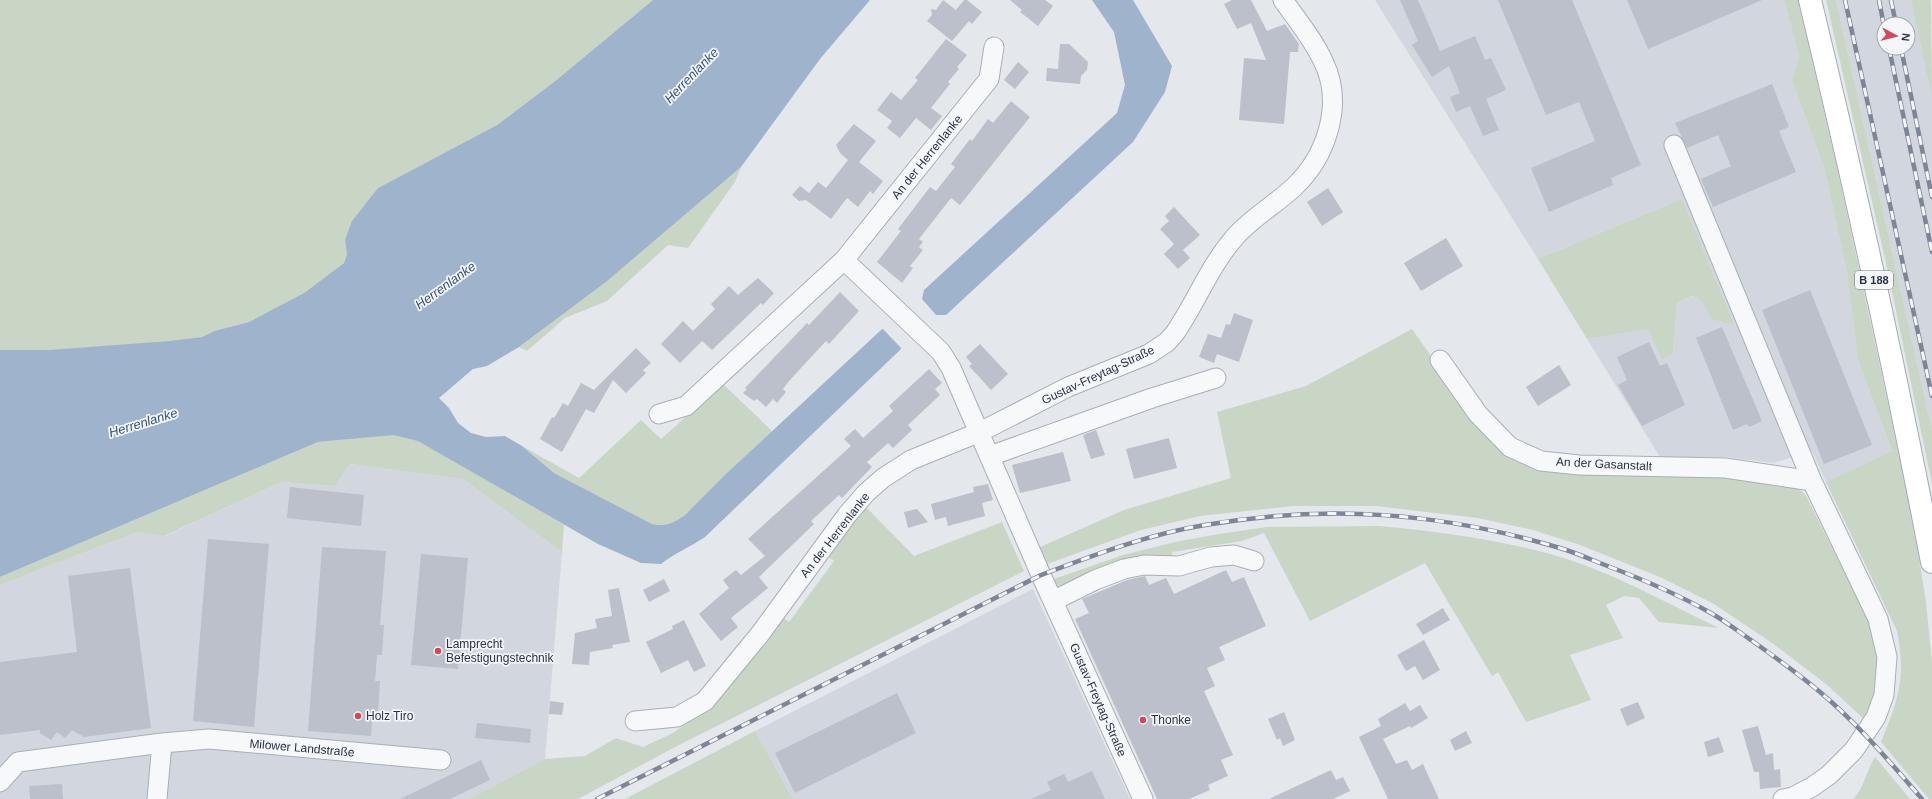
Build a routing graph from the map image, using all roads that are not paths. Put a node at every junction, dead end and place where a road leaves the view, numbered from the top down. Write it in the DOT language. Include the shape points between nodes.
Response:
graph roads {
  1 [pos="1283,0"];
  2 [pos="1810,0"];
  3 [pos="994,47"];
  4 [pos="1674,145"];
  5 [pos="844,260"];
  6 [pos="1440,360"];
  7 [pos="1216,378"];
  8 [pos="659,414"];
  9 [pos="980,432"];
  10 [pos="990,456"];
  11 [pos="1812,480"];
  12 [pos="1254,561"];
  13 [pos="1932,562"];
  14 [pos="1053,601"];
  15 [pos="635,720"];
  16 [pos="162,743"];
  17 [pos="441,760"];
  18 [pos="0,782"];
  19 [pos="157,799"];
  20 [pos="1143,799"];
  21 [pos="1784,799"];
  1 -- 9 [label="street, Gustav-Freytag-Straße" via="1314,44 1325,64 1331,85 1332,115 1329,128 1322,149 1306,175 1234,238 1223,252 1183,322 1167,342 1149,354 1068,387"];
  2 -- 13 [label="main road, B 188" via="1908,435"];
  3 -- 5 [label="street, An der Herrenlanke" via="989,79"];
  4 -- 11 [label="street"];
  5 -- 8 [label="street, An der Herrenlanke" via="686,406"];
  5 -- 9 [label="street" via="940,352 951,368"];
  6 -- 11 [label="street, An der Gasanstalt" via="1478,414 1510,447 1541,461 1579,465 1725,468"];
  7 -- 10 [label="street"];
  9 -- 10 [label="street, Gustav-Freytag-Straße"];
  9 -- 15 [label="street, An der Herrenlanke" via="911,460 882,478 866,493 760,634 705,701 677,717"];
  10 -- 14 [label="street, Gustav-Freytag-Straße"];
  11 -- 21 [label="street" via="1878,619 1887,657 1884,695 1876,717 1854,750 1829,775 1812,787"];
  12 -- 14 [label="street" via="1234,555 1211,557 1179,566 1144,565 1124,568"];
  14 -- 20 [label="street, Gustav-Freytag-Straße"];
  16 -- 17 [label="street, Milower Landstraße" via="209,739"];
  16 -- 18 [label="street, Milower Landstraße" via="18,762"];
  16 -- 19 [label="street"];
}
